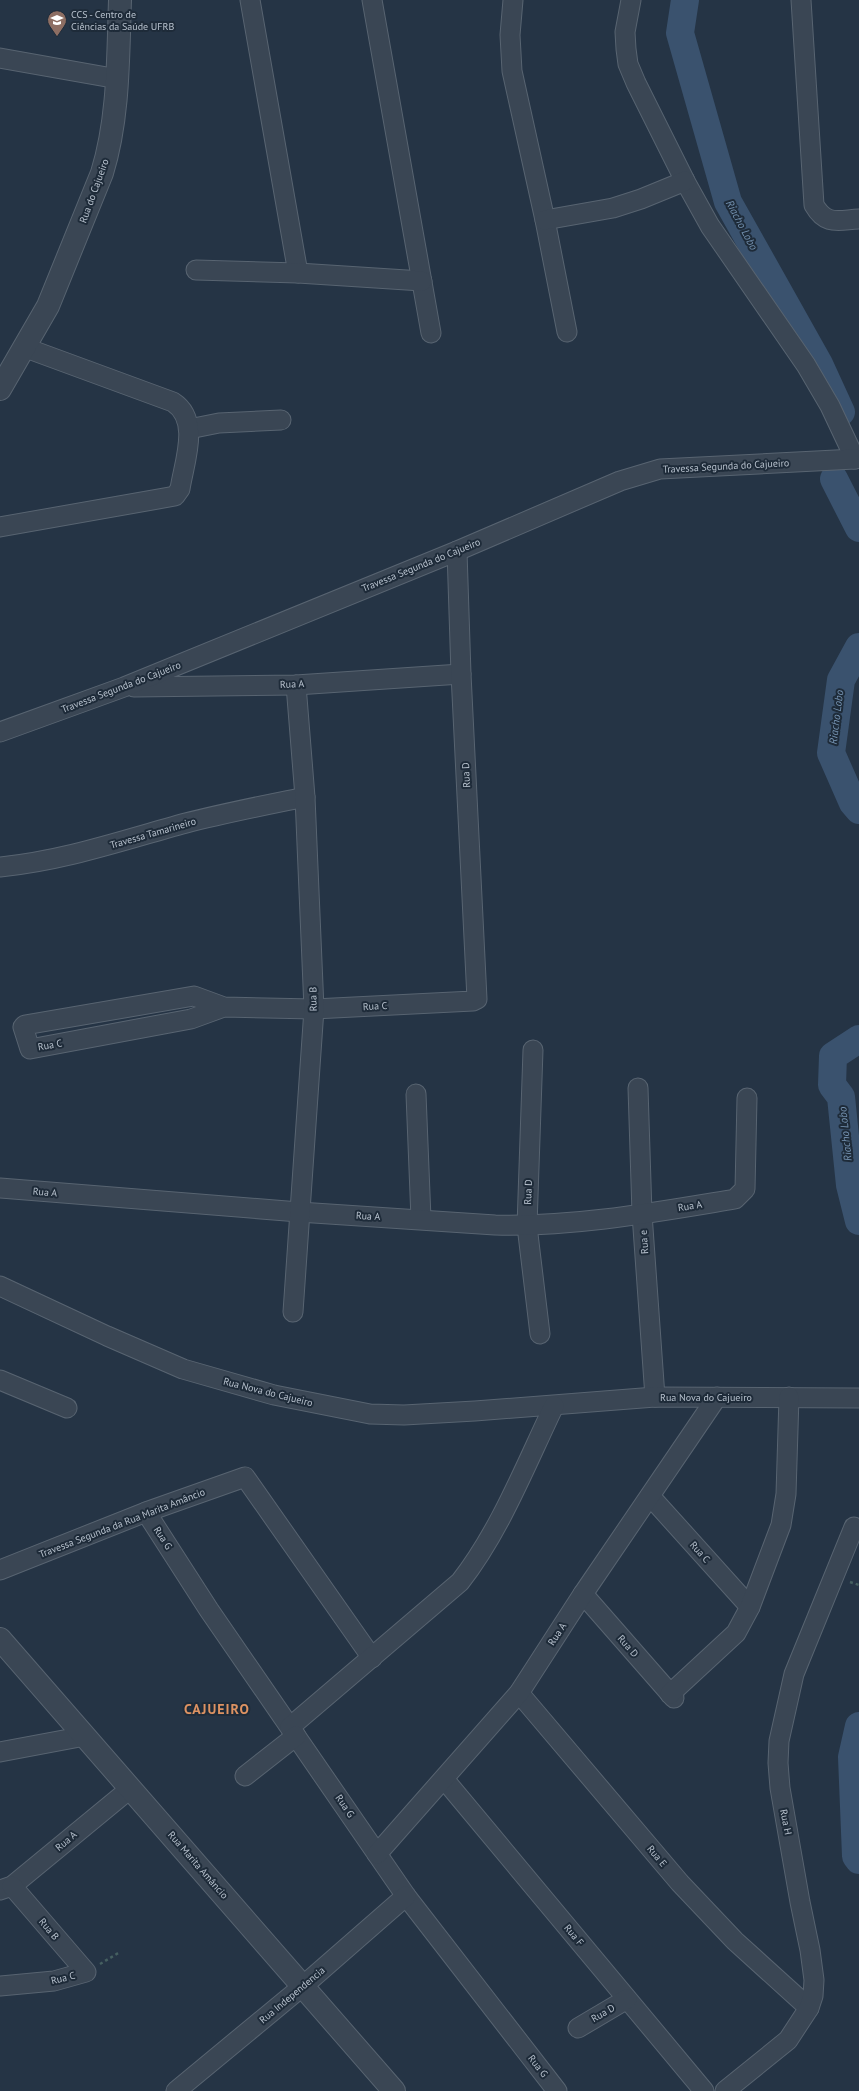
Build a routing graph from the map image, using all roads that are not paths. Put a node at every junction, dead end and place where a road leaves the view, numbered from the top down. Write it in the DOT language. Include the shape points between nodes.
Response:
graph roads {
  1 [pos="120,0"];
  2 [pos="250,0"];
  3 [pos="372,0"];
  4 [pos="513,0"];
  5 [pos="631,0"];
  6 [pos="801,0"];
  7 [pos="0,58"];
  8 [pos="118,79"];
  9 [pos="685,181"];
  10 [pos="859,219"];
  11 [pos="545,220"];
  12 [pos="196,270"];
  13 [pos="298,273"];
  14 [pos="422,281"];
  15 [pos="567,332"];
  16 [pos="431,333"];
  17 [pos="26,348"];
  18 [pos="0,389"];
  19 [pos="281,420"];
  20 [pos="188,429"];
  21 [pos="857,460"];
  22 [pos="0,527"];
  23 [pos="457,551"];
  24 [pos="461,674"];
  25 [pos="296,685"];
  26 [pos="124,687"];
  27 [pos="0,732"];
  28 [pos="305,797"];
  29 [pos="0,867"];
  30 [pos="477,999"];
  31 [pos="134,1006"];
  32 [pos="224,1007"];
  33 [pos="314,1009"];
  34 [pos="136,1030"];
  35 [pos="533,1050"];
  36 [pos="638,1088"];
  37 [pos="416,1094"];
  38 [pos="747,1098"];
  39 [pos="0,1188"];
  40 [pos="299,1212"];
  41 [pos="642,1214"];
  42 [pos="421,1219"];
  43 [pos="527,1226"];
  44 [pos="0,1286"];
  45 [pos="293,1312"];
  46 [pos="540,1334"];
  47 [pos="0,1380"];
  48 [pos="655,1397"];
  49 [pos="717,1397"];
  50 [pos="789,1397"];
  51 [pos="859,1398"];
  52 [pos="554,1406"];
  53 [pos="67,1408"];
  54 [pos="650,1496"];
  55 [pos="146,1512"];
  56 [pos="854,1527"];
  57 [pos="0,1570"];
  58 [pos="583,1594"];
  59 [pos="750,1608"];
  60 [pos="0,1639"];
  61 [pos="372,1658"];
  62 [pos="519,1693"];
  63 [pos="293,1731"];
  64 [pos="84,1736"];
  65 [pos="0,1752"];
  66 [pos="245,1776"];
  67 [pos="444,1779"];
  68 [pos="130,1788"];
  69 [pos="377,1854"];
  70 [pos="6,1888"];
  71 [pos="406,1896"];
  72 [pos="86,1972"];
  73 [pos="0,1986"];
  74 [pos="303,1986"];
  75 [pos="627,1999"];
  76 [pos="809,2008"];
  77 [pos="578,2028"];
  78 [pos="176,2091"];
  79 [pos="394,2091"];
  80 [pos="557,2091"];
  81 [pos="704,2091"];
  82 [pos="725,2091"];
  1 -- 8 [label="street, Rua do Cajueiro"];
  2 -- 13 [label="street"];
  3 -- 14 [label="street"];
  4 -- 11 [label="street" via="510,35 512,72"];
  5 -- 9 [label="street" via="625,32 628,64"];
  6 -- 10 [label="street" via="814,206 820,216 828,221"];
  7 -- 8 [label="street"];
  8 -- 17 [label="street, Rua do Cajueiro" via="107,158 102,173 48,306"];
  9 -- 11 [label="street" via="613,208"];
  9 -- 21 [label="street" via="710,226 806,365"];
  11 -- 15 [label="street"];
  12 -- 13 [label="street"];
  13 -- 14 [label="street"];
  14 -- 16 [label="street"];
  17 -- 18 [label="street, Rua do Cajueiro"];
  17 -- 20 [label="street" via="173,402 185,413"];
  19 -- 20 [label="street" via="219,423"];
  20 -- 22 [label="street" via="180,489 175,496"];
  21 -- 23 [label="street, Travessa Segunda do Cajueiro" via="670,468 650,472 620,481"];
  23 -- 24 [label="street, Rua D"];
  23 -- 26 [label="street, Travessa Segunda do Cajueiro"];
  24 -- 25 [label="street, Rua A"];
  24 -- 30 [label="street, Rua D"];
  25 -- 26 [label="street, Rua A"];
  25 -- 28 [label="street, Rua B"];
  26 -- 27 [label="street, Travessa Segunda do Cajueiro"];
  28 -- 29 [label="street, Travessa Tamarineiro" via="188,822 74,855"];
  28 -- 33 [label="street, Rua B"];
  30 -- 33 [label="street, Rua C"];
  31 -- 32 [label="street, Rua C" via="194,996"];
  31 -- 34 [label="street"];
  31 -- 34 [label="street, Rua C" via="23,1027 30,1049"];
  32 -- 33 [label="street, Rua C"];
  32 -- 34 [label="street, Rua C" via="197,1018"];
  33 -- 40 [label="street, Rua B"];
  35 -- 43 [label="street, Rua D"];
  36 -- 41 [label="street, Rua e"];
  37 -- 42 [label="street"];
  38 -- 41 [label="street, Rua A" via="745,1189 735,1199"];
  39 -- 40 [label="street, Rua A"];
  40 -- 42 [label="street, Rua A"];
  40 -- 45 [label="street, Rua B"];
  41 -- 43 [label="street, Rua A"];
  41 -- 48 [label="street, Rua e"];
  42 -- 43 [label="street, Rua A"];
  43 -- 46 [label="street, Rua D"];
  44 -- 52 [label="street, Rua Nova do Cajueiro" via="183,1369 274,1395 370,1414 404,1415"];
  47 -- 53 [label="street"];
  48 -- 49 [label="street, Rua Nova do Cajueiro"];
  48 -- 52 [label="street, Rua Nova do Cajueiro"];
  49 -- 50 [label="street, Rua Nova do Cajueiro"];
  49 -- 54 [label="street, Rua A"];
  50 -- 51 [label="street, Rua Nova do Cajueiro"];
  50 -- 59 [label="street" via="786,1494 781,1525"];
  52 -- 61 [label="street" via="478,1559 460,1582"];
  54 -- 58 [label="street, Rua A"];
  54 -- 59 [label="street, Rua C"];
  55 -- 57 [label="street, Travessa Segunda da Rua Marita Amâncio"];
  55 -- 61 [label="street, Travessa Segunda da Rua Marita Amâncio" via="245,1477"];
  55 -- 63 [label="street, Rua G" via="209,1610"];
  56 -- 76 [label="street, Rua H" via="794,1674 780,1741 780,1788 814,1980"];
  58 -- 59 [label="street, Rua D" via="672,1696 736,1633"];
  58 -- 62 [label="street, Rua A"];
  60 -- 64 [label="street, Rua Marita Amâncio"];
  61 -- 63 [label="street"];
  62 -- 67 [label="street, Rua A"];
  62 -- 76 [label="street, Rua E" via="680,1883 735,1941"];
  63 -- 66 [label="street"];
  63 -- 69 [label="street, Rua G"];
  64 -- 65 [label="street"];
  64 -- 68 [label="street, Rua Marita Amâncio"];
  67 -- 69 [label="street, Rua A"];
  67 -- 75 [label="street, Rua F"];
  68 -- 70 [label="street, Rua A"];
  68 -- 74 [label="street, Rua Marita Amâncio"];
  69 -- 71 [label="street, Rua G"];
  70 -- 72 [label="street, Rua B"];
  71 -- 74 [label="street, Rua Independencia"];
  71 -- 80 [label="street, Rua G"];
  72 -- 73 [label="street, Rua C" via="54,1981"];
  74 -- 78 [label="street, Rua Independencia"];
  74 -- 79 [label="street, Rua Marita Amâncio"];
  75 -- 77 [label="street, Rua D"];
  75 -- 81 [label="street, Rua F"];
  76 -- 82 [label="street, Rua H" via="788,2040"];
}
